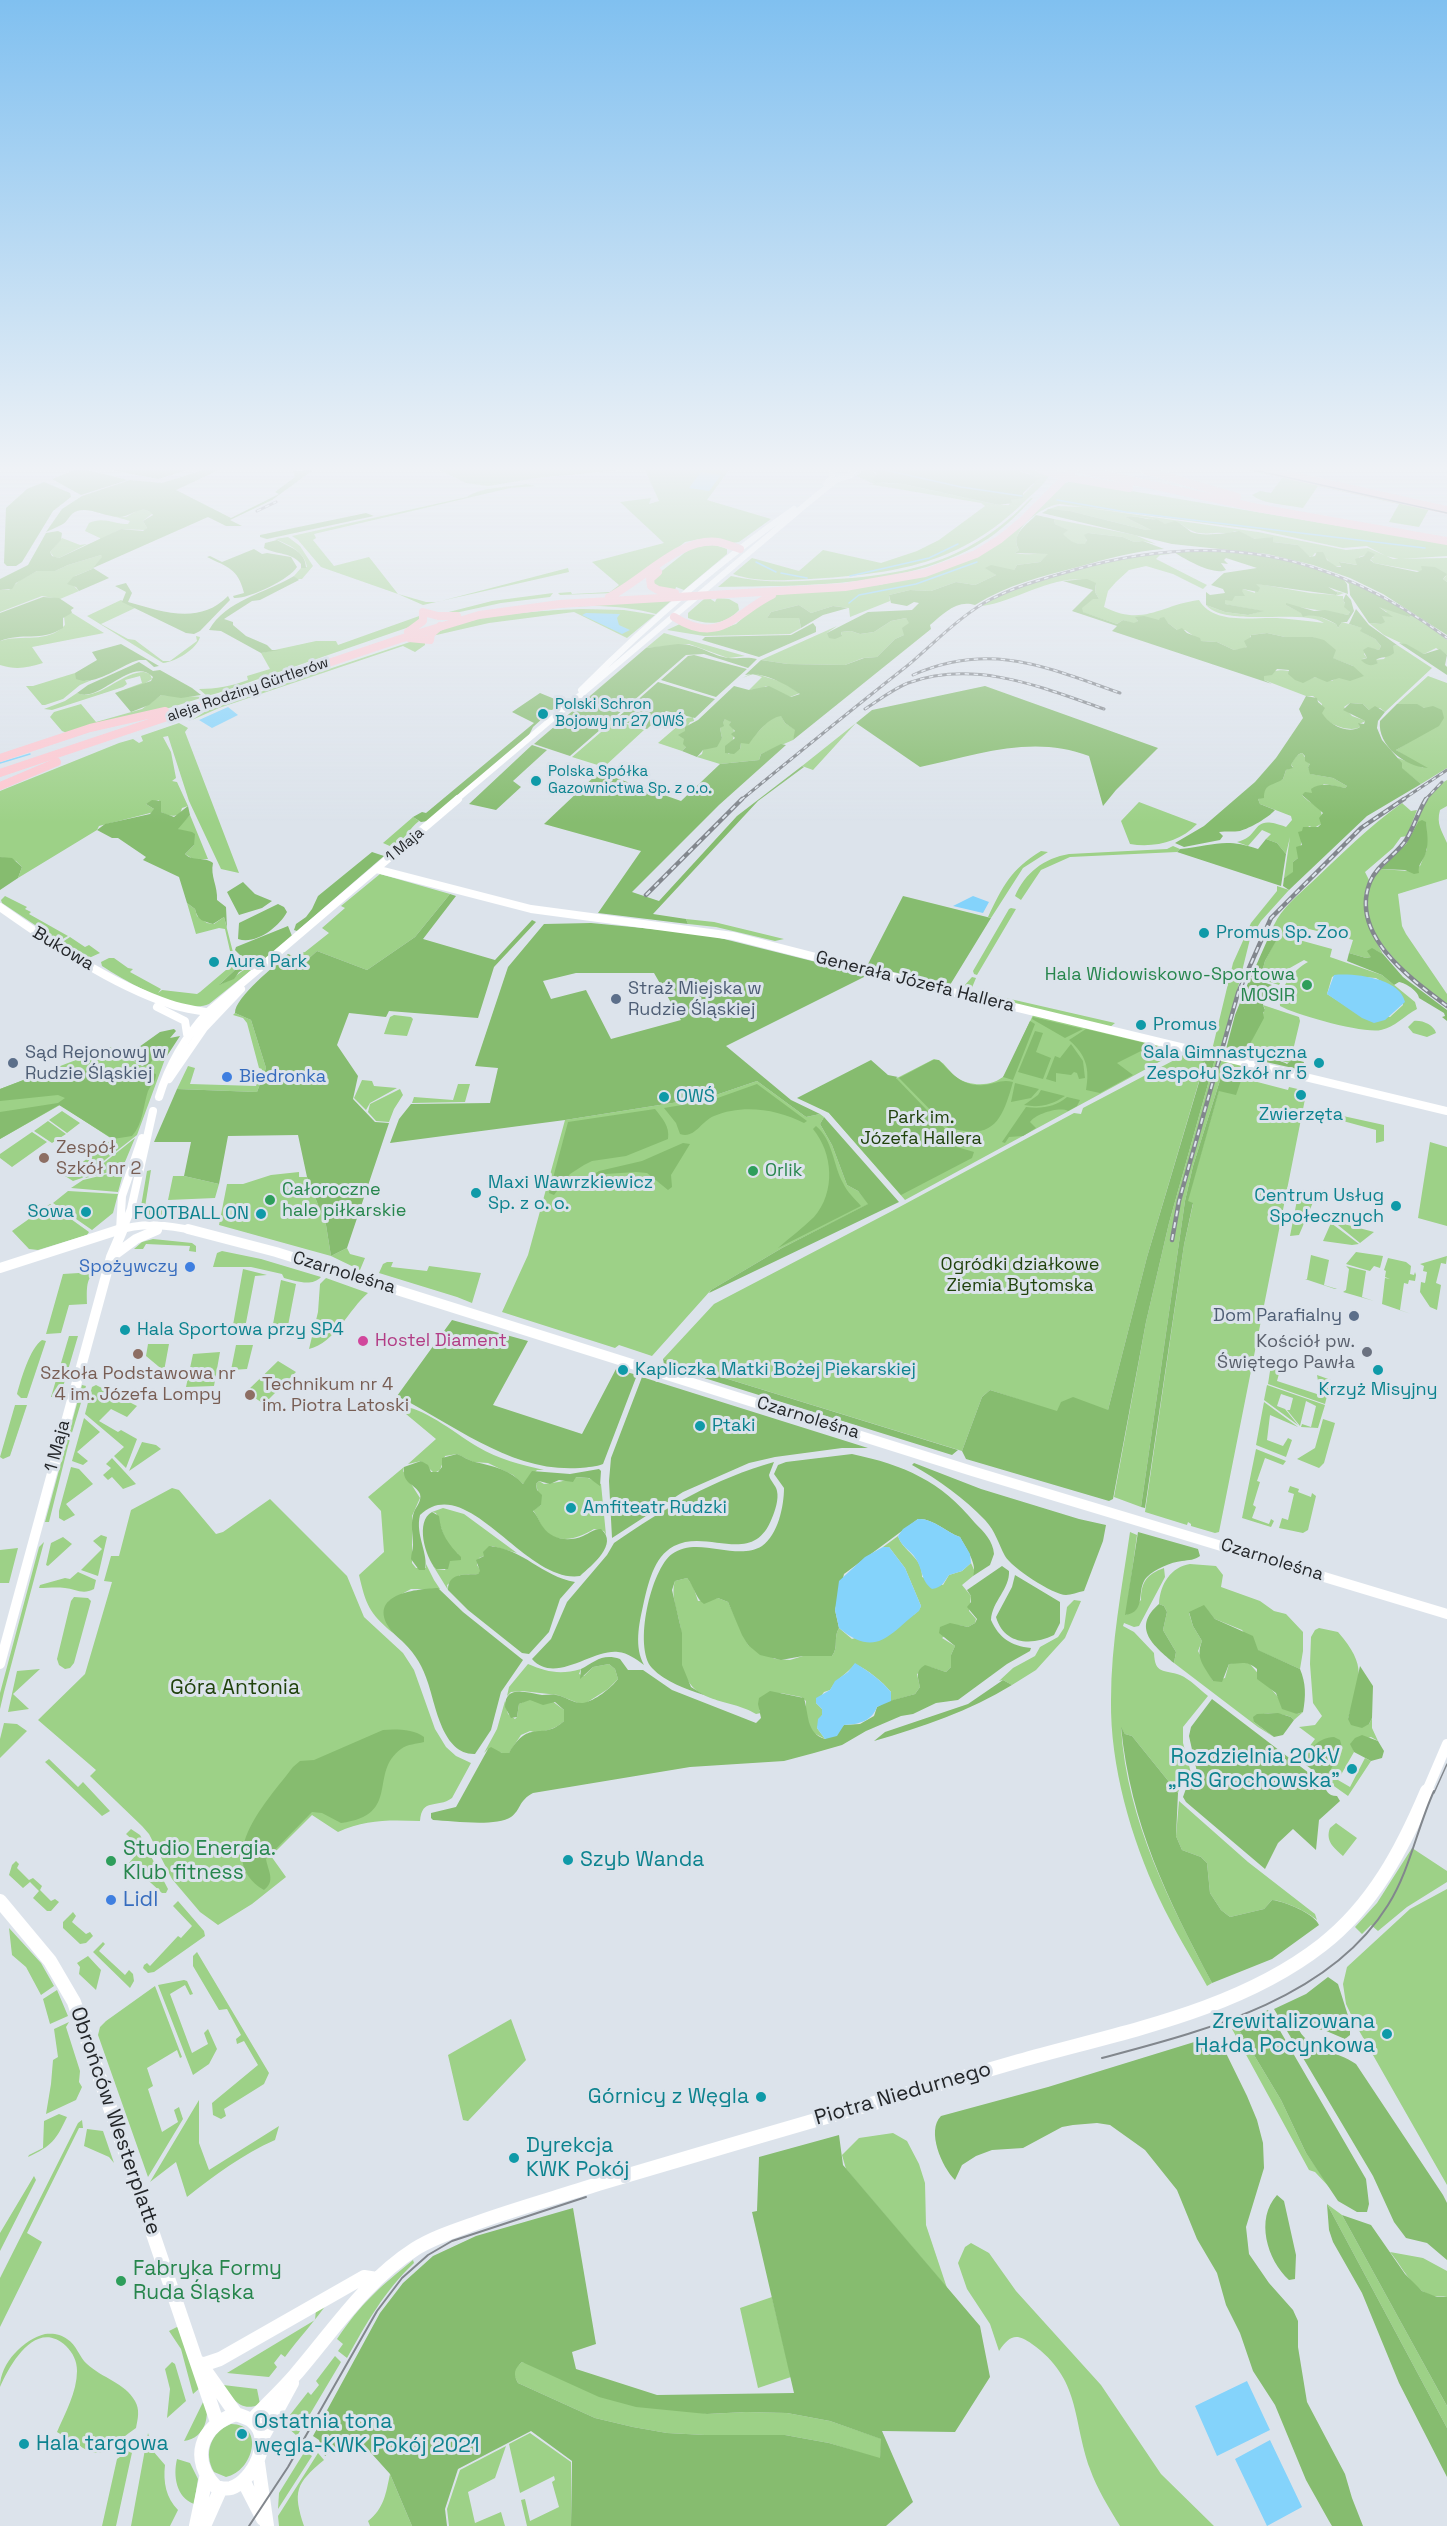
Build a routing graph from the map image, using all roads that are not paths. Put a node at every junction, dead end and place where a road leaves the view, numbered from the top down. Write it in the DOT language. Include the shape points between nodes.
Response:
graph roads {
  1 [pos="630,588"];
  2 [pos="653,588"];
  3 [pos="694,588"];
  4 [pos="712,588"];
  5 [pos="787,588"];
  6 [pos="822,588"];
  7 [pos="788,591"];
  8 [pos="715,593"];
  9 [pos="676,595"];
  10 [pos="609,597"];
  11 [pos="670,609"];
  12 [pos="458,616"];
  13 [pos="680,617"];
  14 [pos="657,619"];
  15 [pos="667,624"];
  16 [pos="408,632"];
  17 [pos="175,710"];
  18 [pos="556,716"];
  19 [pos="130,727"];
  20 [pos="0,759"];
  21 [pos="0,768"];
  22 [pos="0,773"];
  23 [pos="0,786"];
  24 [pos="379,867"];
  25 [pos="0,908"];
  26 [pos="254,974"];
  27 [pos="129,987"];
  28 [pos="219,1001"];
  29 [pos="158,1006"];
  30 [pos="195,1010"];
  31 [pos="210,1015"];
  32 [pos="187,1034"];
  33 [pos="159,1097"];
  34 [pos="153,1111"];
  35 [pos="1447,1111"];
  36 [pos="131,1209"];
  37 [pos="148,1224"];
  38 [pos="162,1229"];
  39 [pos="120,1230"];
  40 [pos="111,1257"];
  41 [pos="0,1268"];
  42 [pos="1447,1614"];
  43 [pos="0,1664"];
  44 [pos="1447,1744"];
  45 [pos="0,1901"];
  46 [pos="377,2279"];
  47 [pos="199,2362"];
  48 [pos="295,2375"];
  49 [pos="236,2414"];
  50 [pos="252,2420"];
  51 [pos="217,2422"];
  52 [pos="261,2440"];
  53 [pos="258,2463"];
  54 [pos="206,2478"];
  55 [pos="244,2482"];
  56 [pos="221,2488"];
  57 [pos="196,2526"];
  58 [pos="204,2526"];
  59 [pos="267,2526"];
  1 -- 10 [label="main road"];
  2 -- 9 [label="main road"];
  3 -- 11 [label="street, 1 Maja"];
  4 -- 13 [label="street"];
  5 -- 8 [label="main road, aleja Rodziny Gürtlerów"];
  6 -- 7 [label="main road, aleja Rodziny Gürtlerów"];
  7 -- 8 [label="main road, aleja Rodziny Gürtlerów"];
  7 -- 13 [label="main road" via="766,597 724,627 711,628"];
  8 -- 9 [label="main road, aleja Rodziny Gürtlerów"];
  8 -- 13 [label="main road" via="737,601 741,611 717,625"];
  9 -- 10 [label="main road, aleja Rodziny Gürtlerów"];
  9 -- 19 [label="main road, aleja Rodziny Gürtlerów" via="523,607 479,615 441,625 430,640 400,639"];
  10 -- 12 [label="main road, aleja Rodziny Gürtlerów" via="522,604"];
  11 -- 13 [label="street" via="670,615"];
  11 -- 14 [label="street, 1 Maja"];
  12 -- 16 [label="main road, aleja Rodziny Gürtlerów"];
  12 -- 16 [label="main road" via="423,612 423,621"];
  13 -- 14 [label="street"];
  13 -- 15 [label="main road"];
  14 -- 18 [label="street, 1 Maja" via="616,654"];
  15 -- 18 [label="street, 1 Maja"];
  16 -- 17 [label="main road, aleja Rodziny Gürtlerów"];
  17 -- 19 [label="main road, aleja Rodziny Gürtlerów"];
  17 -- 20 [label="main road" via="90,728"];
  18 -- 24 [label="street, 1 Maja"];
  19 -- 20 [label="main road"];
  19 -- 21 [label="main road, aleja Rodziny Gürtlerów"];
  19 -- 22 [label="main road, aleja Rodziny Gürtlerów"];
  19 -- 23 [label="main road"];
  24 -- 26 [label="street, 1 Maja"];
  24 -- 35 [label="street, Generała Józefa Hallera" via="531,909 732,936"];
  25 -- 27 [label="street, Bukowa"];
  26 -- 28 [label="street, 1 Maja"];
  26 -- 31 [label="street, 1 Maja"];
  27 -- 29 [label="street, Bukowa"];
  27 -- 30 [label="street, Bukowa" via="171,1005"];
  28 -- 30 [label="street"];
  28 -- 31 [label="street, 1 Maja"];
  29 -- 31 [label="street, Bukowa"];
  29 -- 32 [label="street" via="185,1021"];
  30 -- 31 [label="street, Bukowa"];
  31 -- 32 [label="street, 1 Maja"];
  31 -- 33 [label="street, 1 Maja"];
  32 -- 33 [label="street, 1 Maja" via="170,1063"];
  33 -- 34 [label="street, 1 Maja"];
  34 -- 36 [label="street, 1 Maja"];
  34 -- 39 [label="street, 1 Maja" via="131,1165 118,1219"];
  36 -- 37 [label="street"];
  36 -- 39 [label="street, 1 Maja"];
  37 -- 38 [label="street, Czarnoleśna"];
  37 -- 39 [label="street, Czarnoleśna"];
  38 -- 39 [label="street, Czarnoleśna"];
  38 -- 40 [label="street" via="136,1239"];
  38 -- 42 [label="street, Czarnoleśna" via="209,1233 333,1269 1100,1510"];
  39 -- 40 [label="street, 1 Maja"];
  39 -- 41 [label="street"];
  40 -- 43 [label="street, 1 Maja"];
  44 -- 46 [label="street, Piotra Niedurnego" via="1397,1858 1367,1902 1322,1945 1285,1971 1188,2012 758,2135 474,2223 415,2249"];
  45 -- 47 [label="street, Obrońców Westerplatte" via="44,1951 71,1995"];
  46 -- 47 [label="street" via="364,2277 220,2359"];
  46 -- 48 [label="street, Piotra Niedurnego" via="338,2320"];
  47 -- 49 [label="street, Obrońców Westerplatte"];
  47 -- 51 [label="street, Obrońców Westerplatte"];
  48 -- 50 [label="street, Piotra Niedurnego"];
  48 -- 52 [label="street, Piotra Niedurnego"];
  49 -- 50 [label="street"];
  49 -- 51 [label="street"];
  50 -- 52 [label="street"];
  51 -- 54 [label="street" via="202,2451"];
  52 -- 53 [label="street"];
  53 -- 55 [label="street"];
  53 -- 59 [label="street"];
  54 -- 56 [label="street"];
  54 -- 57 [label="street"];
  55 -- 56 [label="street"];
  55 -- 59 [label="street"];
  56 -- 58 [label="street"];
}
